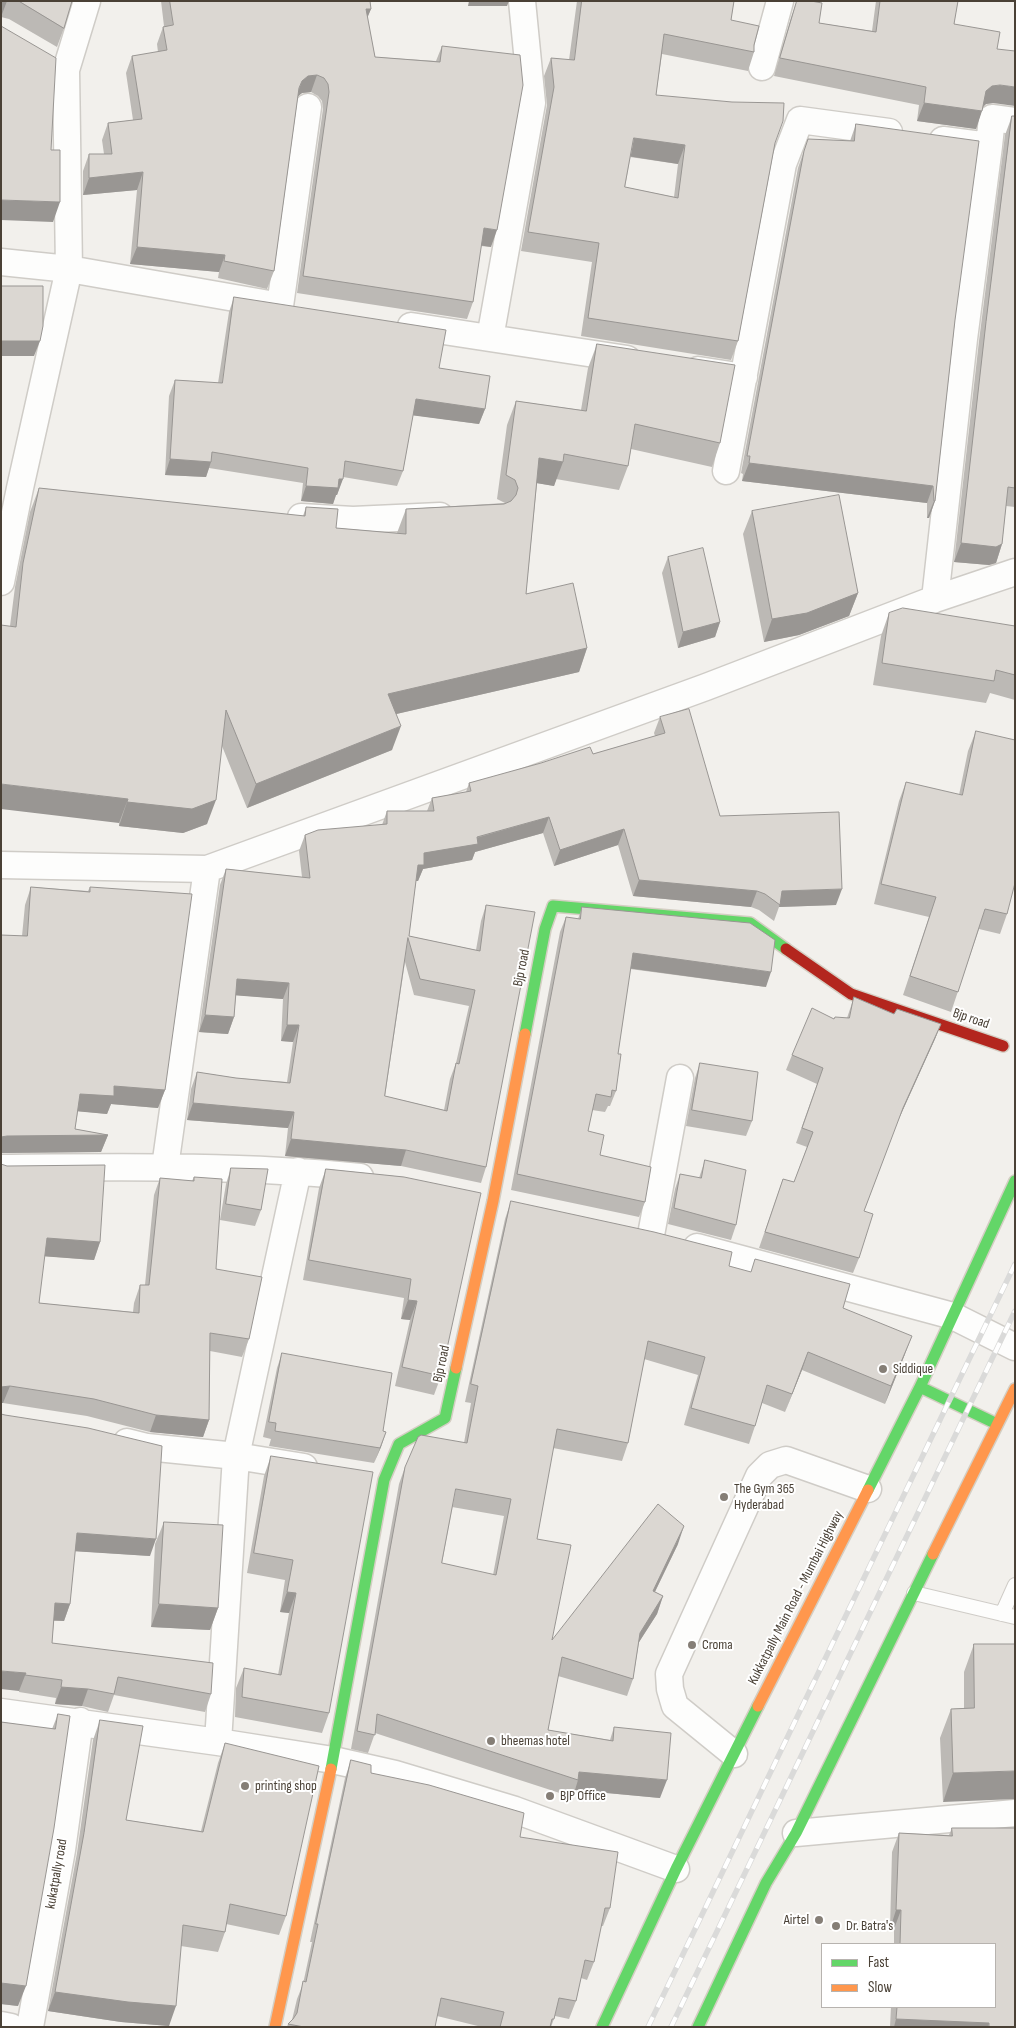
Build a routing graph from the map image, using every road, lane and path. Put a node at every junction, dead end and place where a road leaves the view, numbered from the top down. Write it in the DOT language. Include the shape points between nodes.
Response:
graph roads {
  1 [pos="86,1"];
  2 [pos="522,1"];
  3 [pos="780,1"];
  4 [pos="42,56"];
  5 [pos="762,67"];
  6 [pos="66,70"];
  7 [pos="308,107"];
  8 [pos="1015,121"];
  9 [pos="989,146"];
  10 [pos="1,262"];
  11 [pos="68,269"];
  12 [pos="385,322"];
  13 [pos="490,338"];
  14 [pos="646,362"];
  15 [pos="676,367"];
  16 [pos="744,377"];
  17 [pos="726,471"];
  18 [pos="20,488"];
  19 [pos="48,492"];
  20 [pos="466,514"];
  21 [pos="278,515"];
  22 [pos="1015,572"];
  23 [pos="1,582"];
  24 [pos="935,599"];
  25 [pos="1,865"];
  26 [pos="207,869"];
  27 [pos="1003,1046"];
  28 [pos="680,1078"];
  29 [pos="165,1167"];
  30 [pos="1,1168"];
  31 [pos="298,1170"];
  32 [pos="381,1179"];
  33 [pos="1015,1181"];
  34 [pos="484,1199"];
  35 [pos="521,1207"];
  36 [pos="953,1316"];
  37 [pos="1015,1347"];
  38 [pos="920,1387"];
  39 [pos="1015,1389"];
  40 [pos="997,1424"];
  41 [pos="103,1436"];
  42 [pos="236,1456"];
  43 [pos="325,1470"];
  44 [pos="868,1489"];
  45 [pos="1015,1585"];
  46 [pos="914,1593"];
  47 [pos="1009,1615"];
  48 [pos="1,1712"];
  49 [pos="80,1721"];
  50 [pos="218,1742"];
  51 [pos="734,1754"];
  52 [pos="333,1760"];
  53 [pos="1015,1813"];
  54 [pos="796,1833"];
  55 [pos="676,1870"];
  56 [pos="1,2025"];
  57 [pos="11,2027"];
  58 [pos="30,2027"];
  59 [pos="275,2027"];
  60 [pos="602,2027"];
  61 [pos="698,2027"];
  1 -- 6 [label="street"];
  2 -- 13 [label="street" via="532,103"];
  3 -- 5 [label="street"];
  4 -- 6 [label="street"];
  6 -- 11 [label="street"];
  7 -- 11 [label="street" via="290,307"];
  8 -- 9 [label="street" via="992,118"];
  9 -- 16 [label="street" via="800,120 784,164"];
  9 -- 24 [label="street"];
  10 -- 11 [label="street"];
  11 -- 18 [label="street"];
  12 -- 13 [label="street"];
  13 -- 14 [label="street"];
  15 -- 16 [label="street"];
  16 -- 17 [label="street"];
  18 -- 19 [label="street"];
  18 -- 23 [label="street"];
  20 -- 21 [label="street" via="353,520"];
  22 -- 24 [label="street"];
  24 -- 26 [label="street" via="706,687"];
  25 -- 26 [label="street"];
  26 -- 29 [label="street"];
  27 -- 34 [label="main road, Bjp road" via="851,994 750,923 553,906 545,929"];
  28 -- 36 [label="street" via="642,1233"];
  29 -- 30 [label="street"];
  29 -- 31 [label="street"];
  31 -- 32 [label="street"];
  31 -- 42 [label="street"];
  33 -- 36 [label="main road, Kukkatpally Main Road - Mumbai Highway"];
  34 -- 35 [label="street"];
  34 -- 52 [label="main road, Bjp road" via="445,1418 399,1444 374,1478"];
  36 -- 37 [label="street"];
  36 -- 38 [label="main road, Kukkatpally Main Road - Mumbai Highway"];
  38 -- 40 [label="main road"];
  38 -- 44 [label="main road, Kukkatpally Main Road - Mumbai Highway"];
  39 -- 40 [label="main road"];
  40 -- 46 [label="main road"];
  41 -- 42 [label="street" via="147,1447"];
  42 -- 43 [label="street"];
  42 -- 50 [label="street"];
  44 -- 51 [label="main road, Kukkatpally Main Road - Mumbai Highway"];
  44 -- 51 [label="street" via="786,1460 770,1465 759,1476 669,1674 675,1706"];
  45 -- 47 [label="lane"];
  46 -- 47 [label="lane"];
  46 -- 54 [label="main road"];
  48 -- 49 [label="street"];
  49 -- 50 [label="street"];
  49 -- 58 [label="street, kukatpally road" via="62,1850"];
  50 -- 52 [label="street"];
  51 -- 55 [label="main road, Kukkatpally Main Road - Mumbai Highway"];
  52 -- 55 [label="street" via="395,1774 516,1810"];
  52 -- 59 [label="main road, Bjp road"];
  53 -- 54 [label="street"];
  54 -- 61 [label="main road" via="766,1883"];
  55 -- 60 [label="main road, Kukkatpally Main Road - Mumbai Highway"];
  56 -- 57 [label="street"];
}
